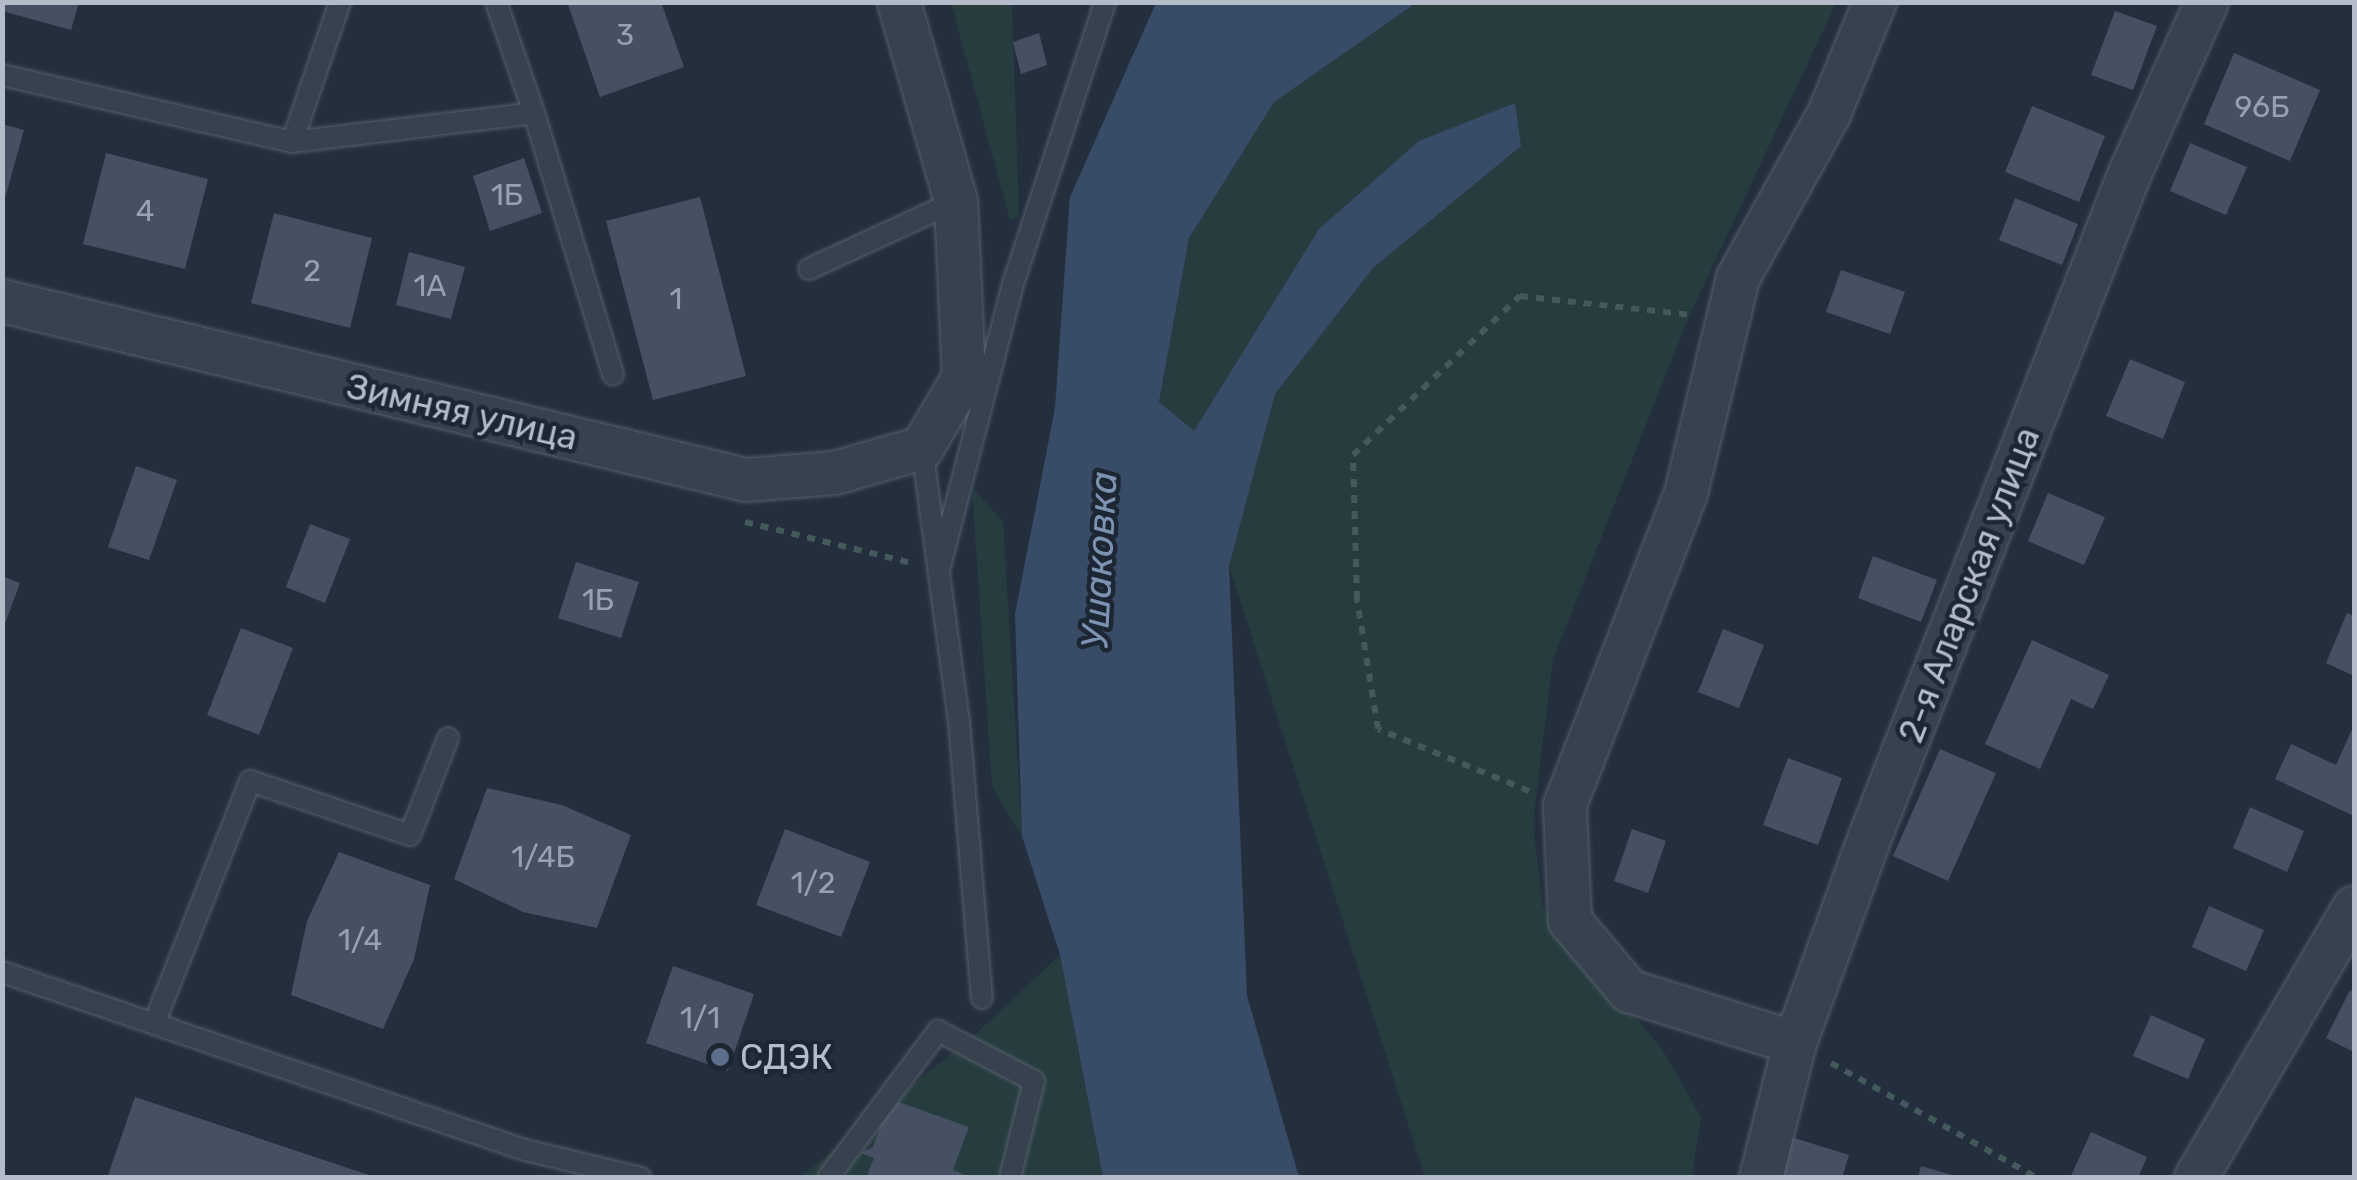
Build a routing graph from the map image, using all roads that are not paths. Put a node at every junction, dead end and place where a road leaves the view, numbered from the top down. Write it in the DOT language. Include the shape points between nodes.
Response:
graph roads {
  1 [pos="340,2"];
  2 [pos="496,2"];
  3 [pos="899,2"];
  4 [pos="1104,2"];
  5 [pos="1875,2"];
  6 [pos="2207,2"];
  7 [pos="2,74"];
  8 [pos="534,113"];
  9 [pos="292,142"];
  10 [pos="956,202"];
  11 [pos="810,269"];
  12 [pos="2,302"];
  13 [pos="613,374"];
  14 [pos="922,448"];
  15 [pos="939,570"];
  16 [pos="448,738"];
  17 [pos="2354,908"];
  18 [pos="2,972"];
  19 [pos="982,998"];
  20 [pos="154,1024"];
  21 [pos="1795,1043"];
  22 [pos="640,1178"];
  23 [pos="828,1178"];
  24 [pos="1010,1178"];
  25 [pos="1761,1178"];
  26 [pos="2196,1178"];
  1 -- 9 [label="lane"];
  2 -- 8 [label="lane"];
  3 -- 10 [label="street"];
  4 -- 15 [label="lane" via="1014,281"];
  5 -- 21 [label="street" via="1829,114 1738,278 1686,493 1564,806 1570,921 1629,991"];
  6 -- 21 [label="street, 2-я Аларская улица" via="2130,174"];
  7 -- 9 [label="lane"];
  8 -- 9 [label="lane"];
  8 -- 13 [label="lane"];
  10 -- 11 [label="lane"];
  10 -- 14 [label="street" via="964,378"];
  12 -- 14 [label="street, Зимняя улица" via="746,480 835,473"];
  14 -- 15 [label="lane"];
  15 -- 19 [label="lane"];
  16 -- 20 [label="lane" via="410,834 250,781"];
  17 -- 26 [label="street"];
  18 -- 20 [label="lane"];
  20 -- 22 [label="lane" via="525,1150"];
  21 -- 25 [label="street, 2-я Аларская улица"];
  23 -- 24 [label="lane" via="938,1030 1034,1082"];
}
